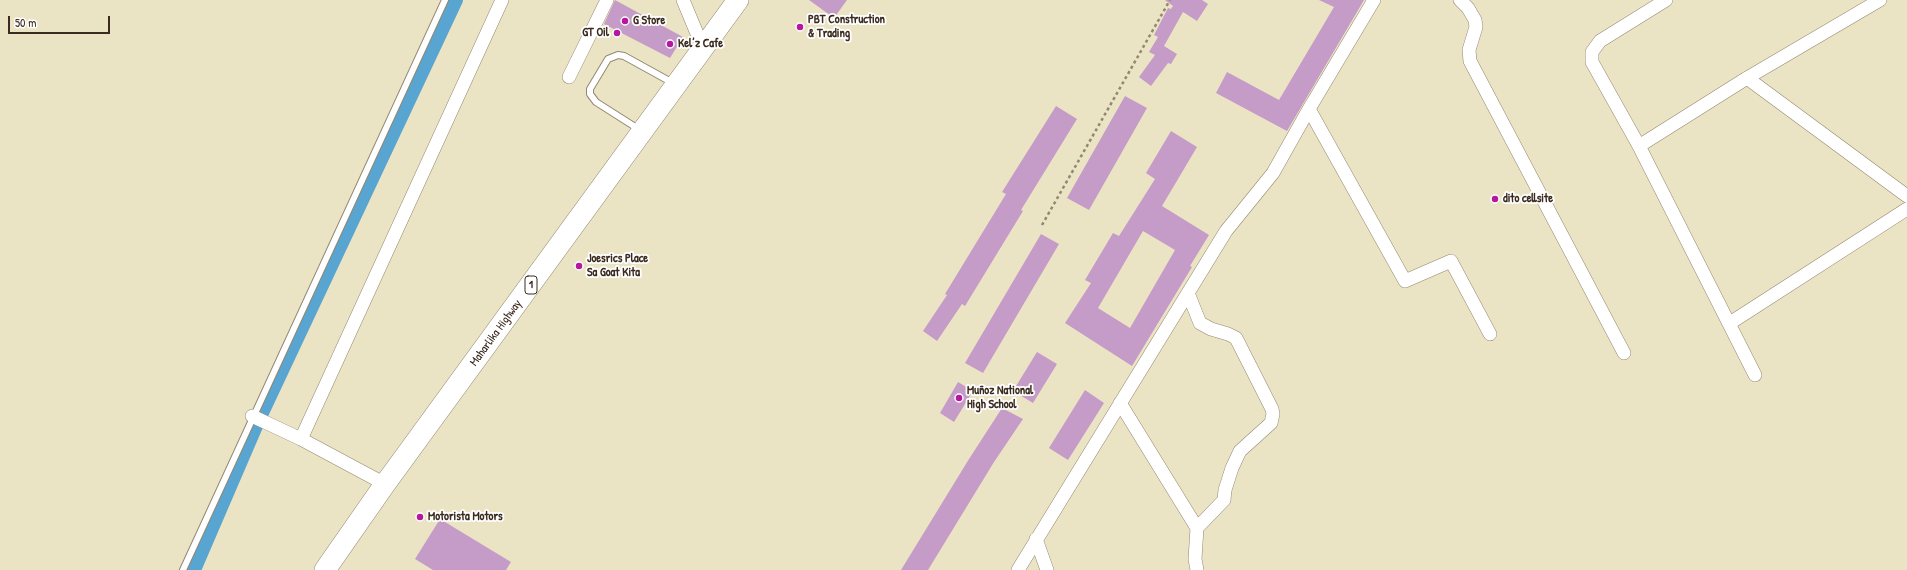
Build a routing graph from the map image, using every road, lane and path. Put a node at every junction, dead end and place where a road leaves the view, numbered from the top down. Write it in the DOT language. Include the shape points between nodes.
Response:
graph roads {
  1 [pos="444,0"];
  2 [pos="502,0"];
  3 [pos="607,0"];
  4 [pos="683,0"];
  5 [pos="738,0"];
  6 [pos="1170,0"];
  7 [pos="1374,0"];
  8 [pos="1460,0"];
  9 [pos="1666,0"];
  10 [pos="1880,0"];
  11 [pos="703,48"];
  12 [pos="569,77"];
  13 [pos="1747,78"];
  14 [pos="676,85"];
  15 [pos="1308,109"];
  16 [pos="642,132"];
  17 [pos="1639,146"];
  18 [pos="1907,196"];
  19 [pos="1907,209"];
  20 [pos="1042,225"];
  21 [pos="1188,293"];
  22 [pos="1730,323"];
  23 [pos="1490,334"];
  24 [pos="1624,353"];
  25 [pos="1755,376"];
  26 [pos="1120,404"];
  27 [pos="252,416"];
  28 [pos="301,439"];
  29 [pos="385,484"];
  30 [pos="1197,528"];
  31 [pos="1036,539"];
  32 [pos="183,570"];
  33 [pos="325,570"];
  34 [pos="1018,570"];
  35 [pos="1047,570"];
  36 [pos="1197,570"];
  1 -- 27 [label="lane"];
  2 -- 28 [label="street"];
  3 -- 12 [label="street"];
  4 -- 11 [label="street"];
  5 -- 11 [label="highway, Maharlika Highway / 1"];
  6 -- 20 [label="path"];
  7 -- 15 [label="street"];
  8 -- 24 [label="street" via="1475,20 1476,27 1469,50 1470,61"];
  9 -- 17 [label="street" via="1600,41 1592,52 1592,62 1596,71"];
  10 -- 13 [label="street"];
  11 -- 14 [label="highway, Maharlika Highway / 1"];
  13 -- 17 [label="street"];
  13 -- 18 [label="street"];
  14 -- 16 [label="highway, Maharlika Highway / 1"];
  14 -- 16 [label="lane" via="624,56 618,55 608,59 590,89 590,94 596,102"];
  15 -- 21 [label="street" via="1273,173 1226,231"];
  15 -- 23 [label="street" via="1405,281 1451,261"];
  16 -- 29 [label="highway, Maharlika Highway / 1"];
  17 -- 22 [label="street"];
  19 -- 22 [label="street"];
  21 -- 26 [label="street"];
  21 -- 30 [label="street" via="1200,323 1236,338 1273,414 1271,423 1240,451 1232,468 1224,500"];
  22 -- 25 [label="street"];
  26 -- 30 [label="street"];
  26 -- 31 [label="street"];
  27 -- 28 [label="street"];
  27 -- 32 [label="lane"];
  28 -- 29 [label="street"];
  29 -- 33 [label="highway, Maharlika Highway / 1"];
  30 -- 36 [label="street"];
  31 -- 34 [label="street"];
  31 -- 35 [label="street"];
}
